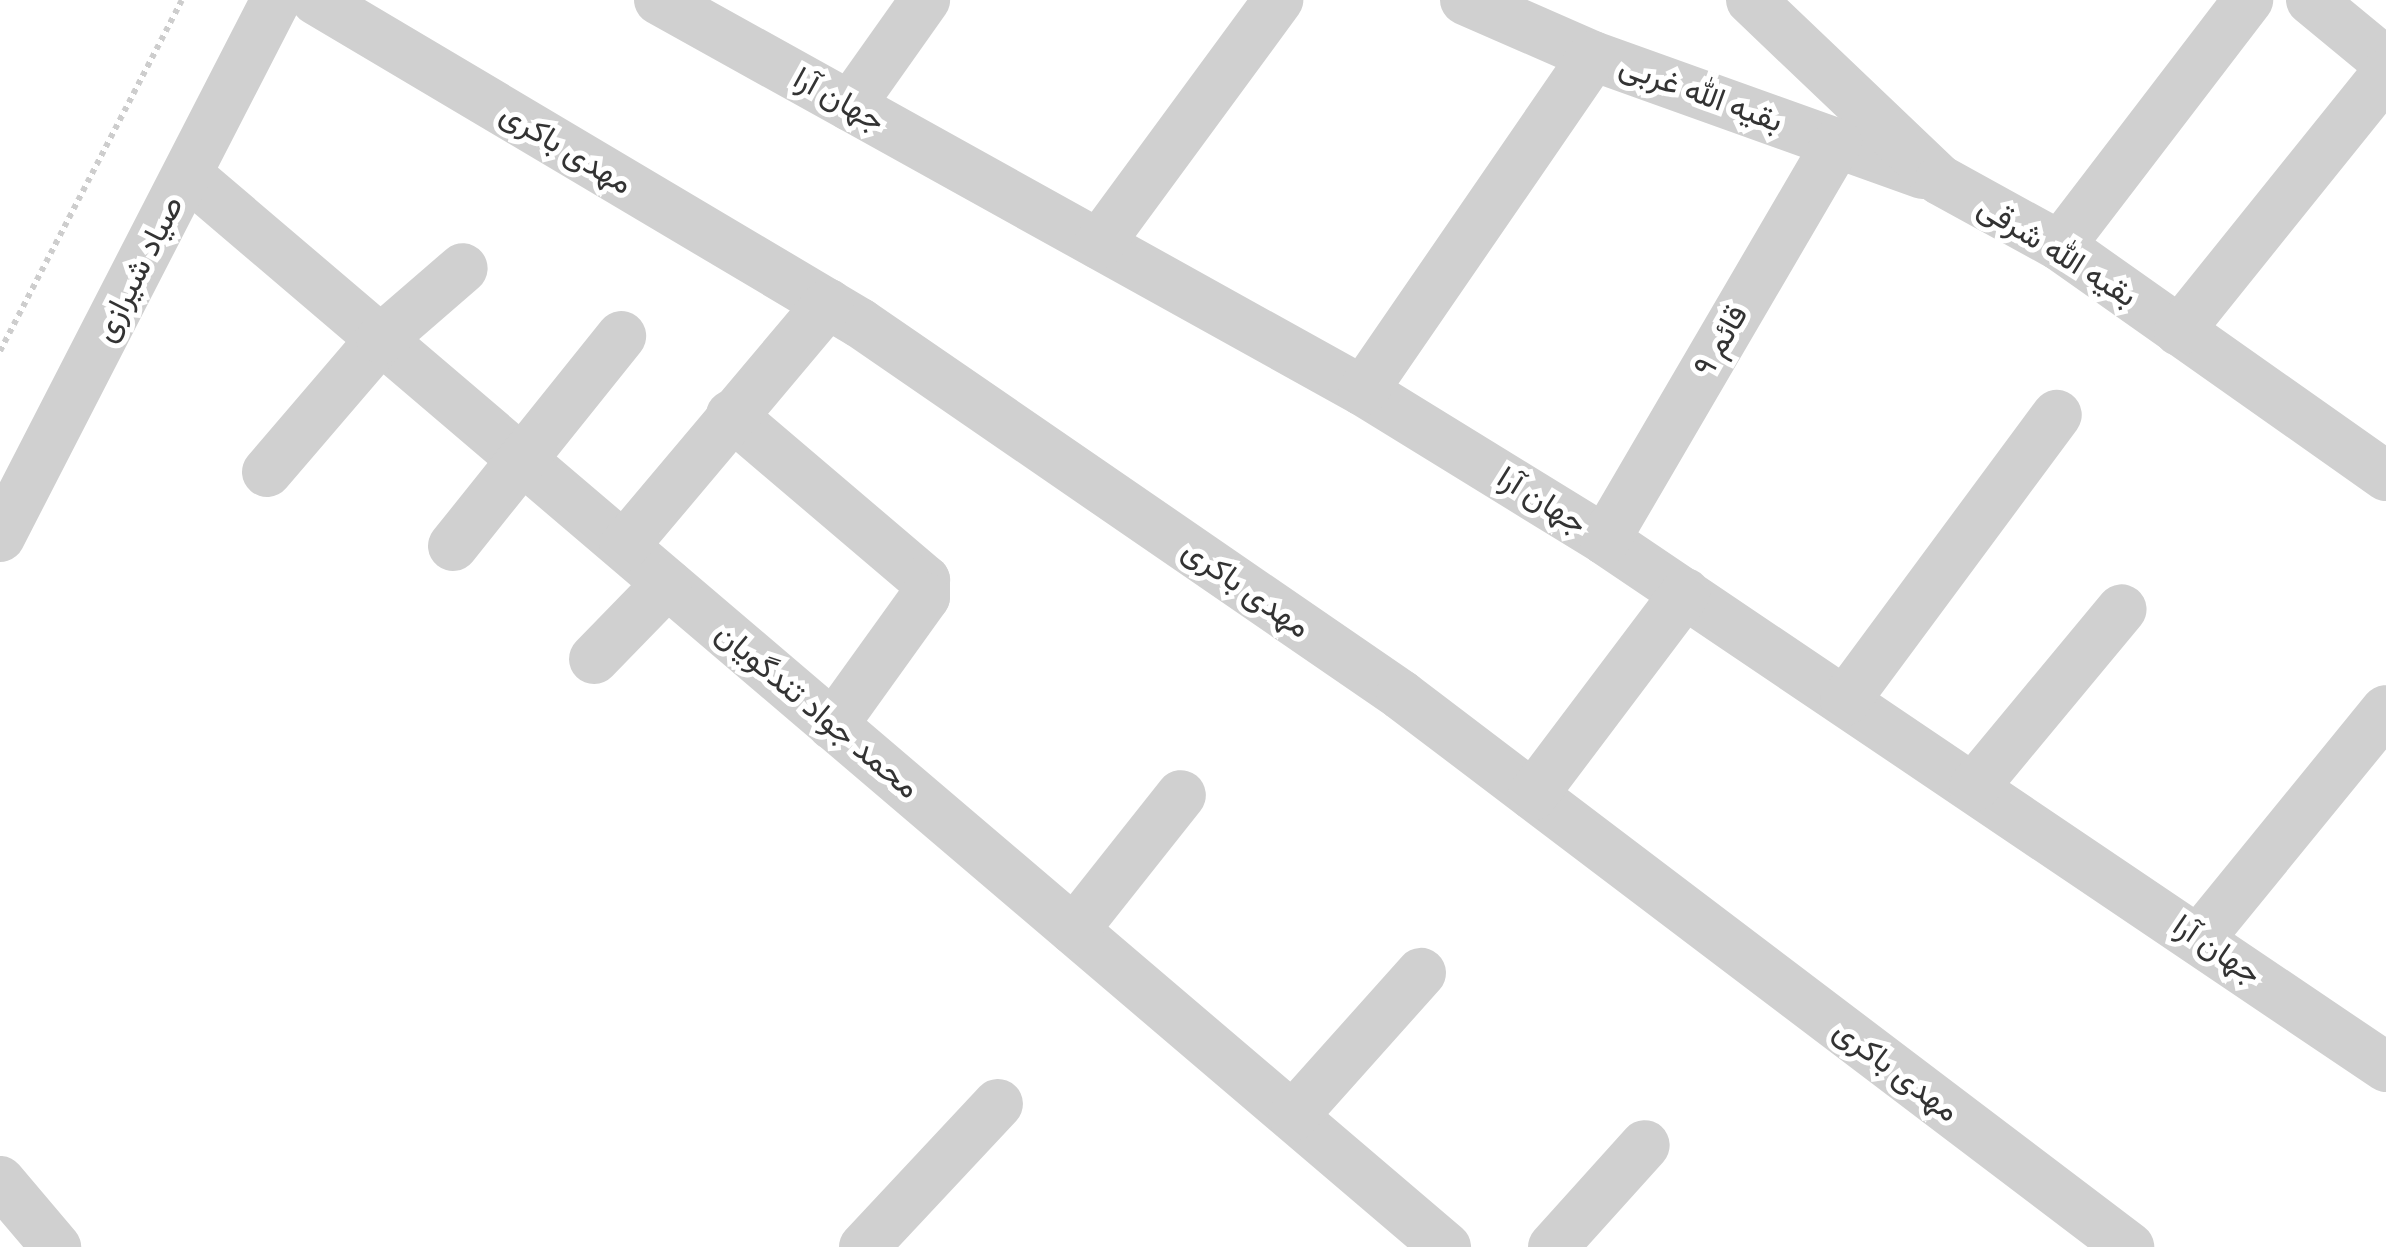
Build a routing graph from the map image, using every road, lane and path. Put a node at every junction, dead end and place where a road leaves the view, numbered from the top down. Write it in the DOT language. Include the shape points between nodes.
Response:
graph roads {
  1 [pos="182,0"];
  2 [pos="276,0"];
  3 [pos="316,0"];
  4 [pos="659,0"];
  5 [pos="925,0"];
  6 [pos="1278,0"];
  7 [pos="1466,0"];
  8 [pos="1751,0"];
  9 [pos="2248,0"];
  10 [pos="2310,0"];
  11 [pos="1593,56"];
  12 [pos="2386,62"];
  13 [pos="2386,74"];
  14 [pos="850,106"];
  15 [pos="1837,143"];
  16 [pos="188,175"];
  17 [pos="1940,180"];
  18 [pos="1099,244"];
  19 [pos="2060,246"];
  20 [pos="462,268"];
  21 [pos="828,304"];
  22 [pos="2178,331"];
  23 [pos="622,336"];
  24 [pos="381,339"];
  25 [pos="0,351"];
  26 [pos="1363,391"];
  27 [pos="730,415"];
  28 [pos="2057,415"];
  29 [pos="2377,452"];
  30 [pos="525,462"];
  31 [pos="267,472"];
  32 [pos="0,537"];
  33 [pos="1606,540"];
  34 [pos="454,546"];
  35 [pos="624,546"];
  36 [pos="668,584"];
  37 [pos="1686,594"];
  38 [pos="2122,609"];
  39 [pos="594,659"];
  40 [pos="1846,700"];
  41 [pos="2386,710"];
  42 [pos="833,725"];
  43 [pos="1974,787"];
  44 [pos="1181,795"];
  45 [pos="1532,795"];
  46 [pos="1074,930"];
  47 [pos="2200,938"];
  48 [pos="1421,973"];
  49 [pos="2386,1067"];
  50 [pos="998,1104"];
  51 [pos="1293,1116"];
  52 [pos="1645,1145"];
  53 [pos="0,1181"];
  54 [pos="56,1247"];
  55 [pos="864,1247"];
  56 [pos="1446,1247"];
  57 [pos="1553,1247"];
  58 [pos="2128,1247"];
  1 -- 25 [label="path"];
  2 -- 16 [label="street, صیاد شیرازی"];
  3 -- 21 [label="street, مهدی باکری"];
  4 -- 14 [label="street, جهان آرا"];
  5 -- 14 [label="street"];
  6 -- 18 [label="street"];
  7 -- 11 [label="street, بقیه الله غربی"];
  8 -- 17 [label="street, بقیه الله شرقی"];
  9 -- 19 [label="street"];
  10 -- 12 [label="street"];
  11 -- 15 [label="street, بقیه الله غربی"];
  11 -- 26 [label="street"];
  13 -- 22 [label="street"];
  14 -- 18 [label="street, جهان آرا"];
  15 -- 17 [label="street, بقیه الله غربی"];
  15 -- 33 [label="street, قائم ۹"];
  16 -- 24 [label="street, محمد جواد تندگویان"];
  16 -- 32 [label="street, صیاد شیرازی"];
  17 -- 19 [label="street, بقیه الله شرقی"];
  18 -- 26 [label="street, جهان آرا"];
  19 -- 22 [label="street, بقیه الله شرقی"];
  20 -- 24 [label="street"];
  21 -- 27 [label="street"];
  21 -- 45 [label="street, مهدی باکری"];
  22 -- 29 [label="street, بقیه الله شرقی"];
  23 -- 30 [label="street"];
  24 -- 30 [label="street, محمد جواد تندگویان"];
  24 -- 31 [label="street"];
  26 -- 33 [label="street, جهان آرا"];
  27 -- 35 [label="street"];
  27 -- 42 [label="street" via="925,580 925,597"];
  28 -- 40 [label="street"];
  30 -- 34 [label="street"];
  30 -- 35 [label="street, محمد جواد تندگویان"];
  33 -- 37 [label="street, جهان آرا"];
  35 -- 36 [label="street, محمد جواد تندگویان"];
  36 -- 39 [label="street"];
  36 -- 42 [label="street, محمد جواد تندگویان"];
  37 -- 40 [label="street, جهان آرا"];
  37 -- 45 [label="street"];
  38 -- 43 [label="street"];
  40 -- 43 [label="street, جهان آرا"];
  41 -- 47 [label="street"];
  42 -- 46 [label="street, محمد جواد تندگویان"];
  43 -- 47 [label="street, جهان آرا"];
  44 -- 46 [label="street"];
  45 -- 58 [label="street, مهدی باکری"];
  46 -- 51 [label="street, محمد جواد تندگویان"];
  47 -- 49 [label="street, جهان آرا"];
  48 -- 51 [label="street"];
  50 -- 55 [label="street"];
  51 -- 56 [label="street, محمد جواد تندگویان"];
  52 -- 57 [label="street"];
  53 -- 54 [label="street"];
}
